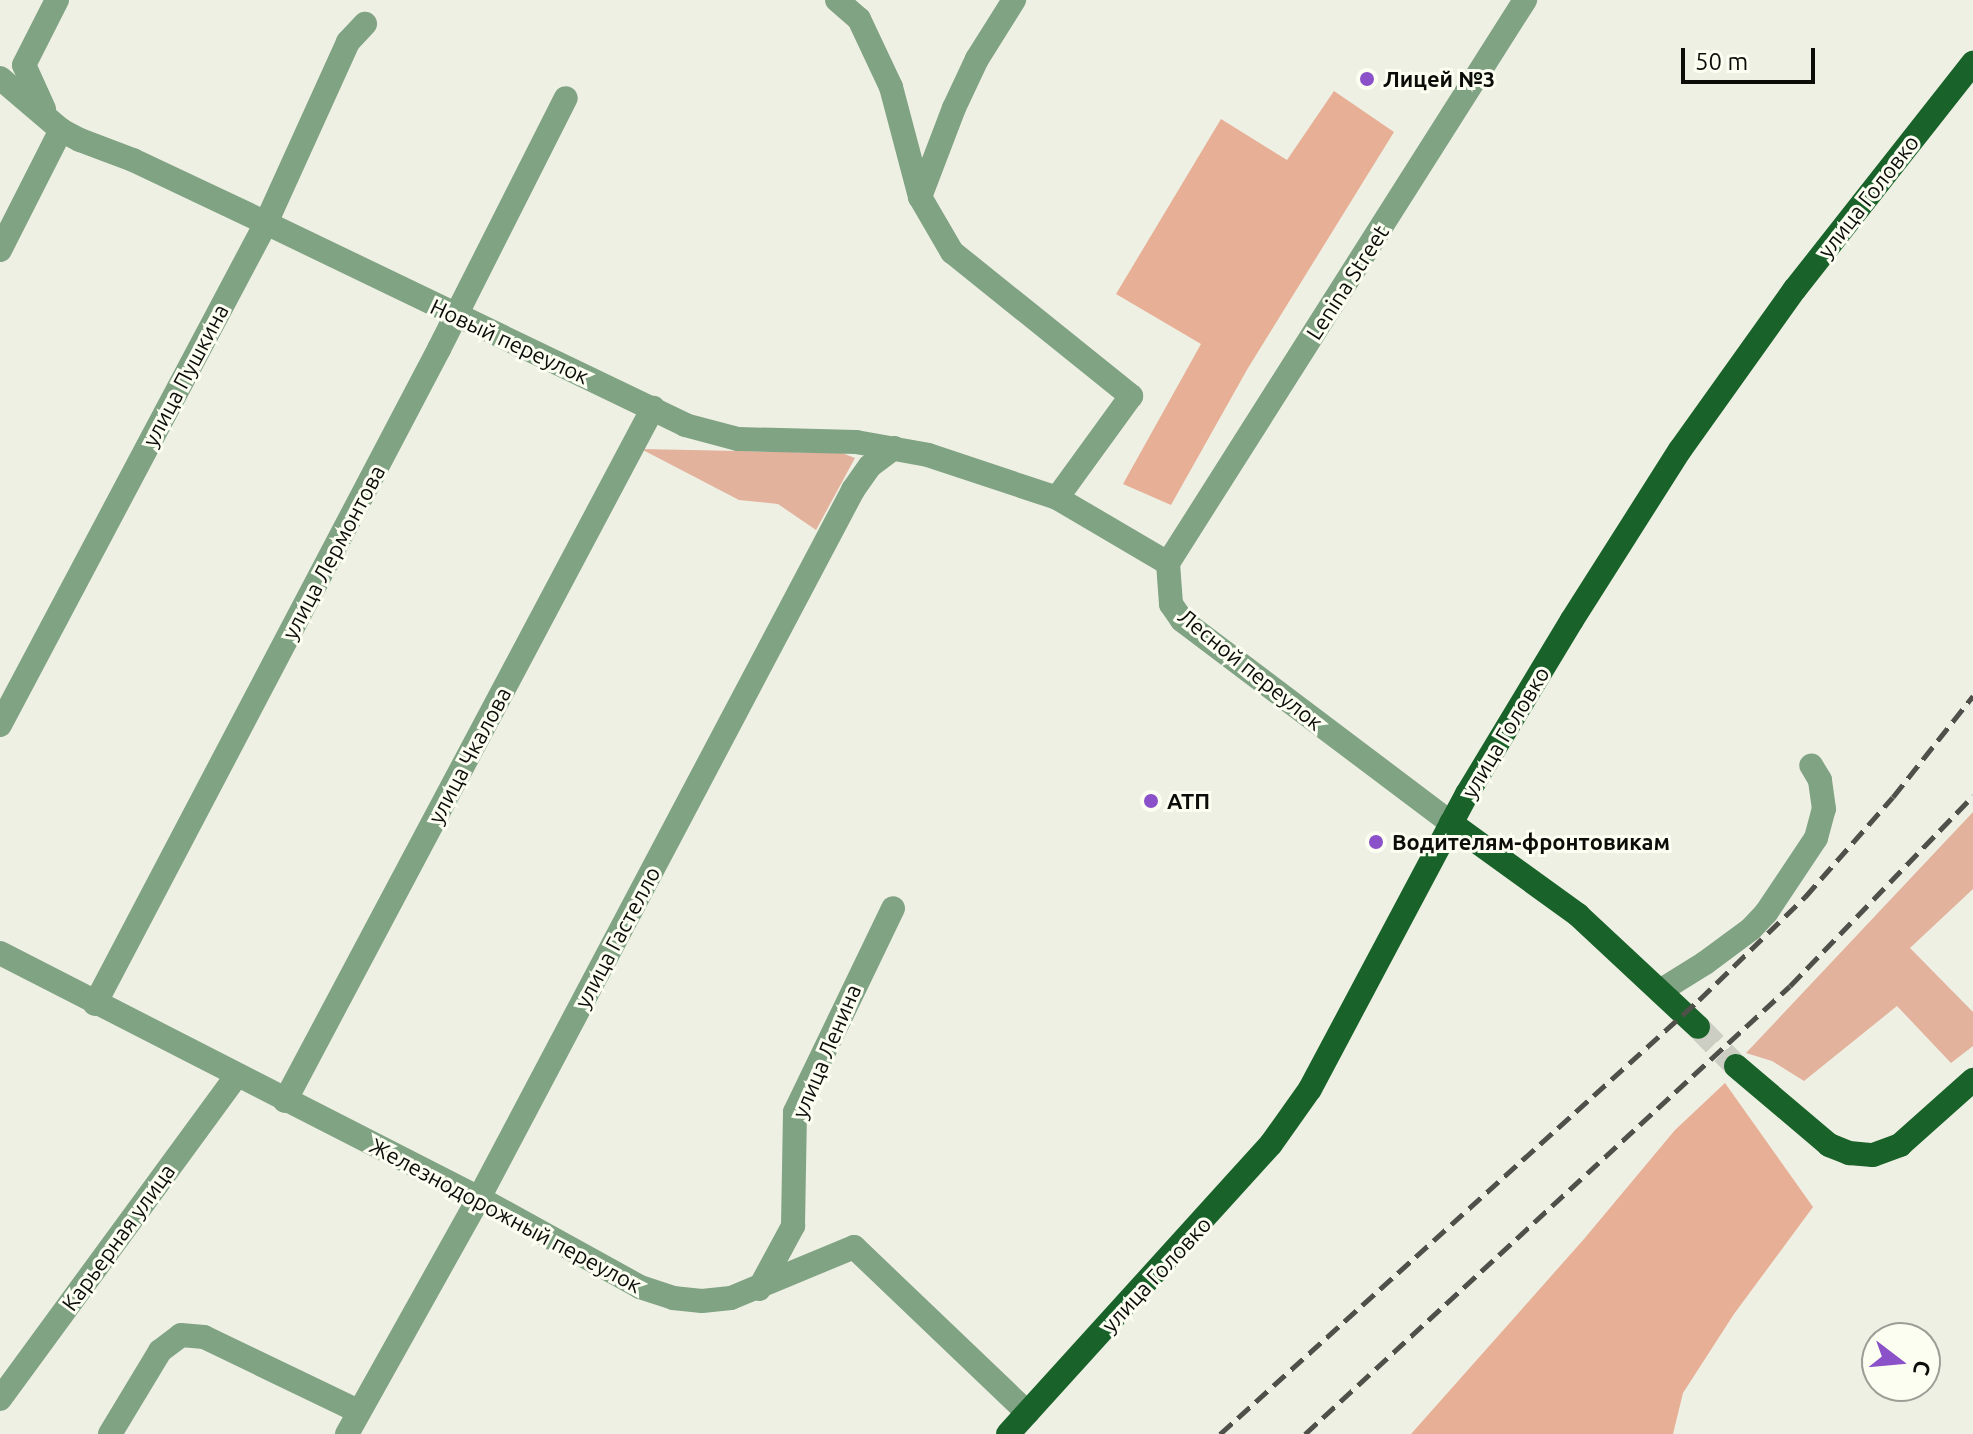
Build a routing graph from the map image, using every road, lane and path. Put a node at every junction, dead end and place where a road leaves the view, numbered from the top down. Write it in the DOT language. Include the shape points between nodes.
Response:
graph roads {
  1 [pos="57,0"];
  2 [pos="837,0"];
  3 [pos="1014,0"];
  4 [pos="1525,0"];
  5 [pos="365,24"];
  6 [pos="1973,63"];
  7 [pos="0,78"];
  8 [pos="566,98"];
  9 [pos="55,124"];
  10 [pos="920,197"];
  11 [pos="266,223"];
  12 [pos="0,250"];
  13 [pos="456,317"];
  14 [pos="653,408"];
  15 [pos="894,448"];
  16 [pos="1057,498"];
  17 [pos="1168,563"];
  18 [pos="0,725"];
  19 [pos="1811,765"];
  20 [pos="1451,823"];
  21 [pos="893,908"];
  22 [pos="0,953"];
  23 [pos="1660,991"];
  24 [pos="95,1004"];
  25 [pos="1698,1027"];
  26 [pos="1736,1066"];
  27 [pos="236,1076"];
  28 [pos="1973,1080"];
  29 [pos="285,1101"];
  30 [pos="479,1198"];
  31 [pos="759,1289"];
  32 [pos="0,1399"];
  33 [pos="358,1411"];
  34 [pos="1028,1413"];
  35 [pos="110,1434"];
  36 [pos="347,1434"];
  37 [pos="1008,1434"];
  1 -- 9 [label="street" via="24,65"];
  2 -- 10 [label="street" via="859,19 891,87"];
  3 -- 10 [label="street" via="960,96"];
  4 -- 17 [label="street, Lenina Street"];
  5 -- 11 [label="street, улица Пушкина" via="348,42"];
  6 -- 20 [label="main road, улица Головко" via="1795,289 1680,450"];
  7 -- 9 [label="street, Новый переулок"];
  8 -- 13 [label="street, улица Лермонтова"];
  9 -- 11 [label="street, Новый переулок"];
  9 -- 12 [label="street"];
  10 -- 16 [label="street" via="952,252 1131,396"];
  11 -- 13 [label="street, Новый переулок"];
  11 -- 18 [label="street, улица Пушкина"];
  13 -- 14 [label="street, Новый переулок"];
  13 -- 24 [label="street, улица Лермонтова"];
  14 -- 15 [label="street, Новый переулок" via="685,425 738,439"];
  14 -- 29 [label="street, улица Чкалова"];
  15 -- 16 [label="street, Новый переулок"];
  15 -- 30 [label="street, улица Гастелло" via="870,466 853,490"];
  16 -- 17 [label="street"];
  17 -- 20 [label="street, Лесной переулок" via="1171,604 1182,620"];
  19 -- 23 [label="street" via="1820,780 1824,809 1816,838 1766,913 1705,963"];
  20 -- 23 [label="main road, Лесной переулок" via="1578,915"];
  20 -- 34 [label="main road, улица Головко" via="1310,1089 1271,1144"];
  21 -- 31 [label="street, улица Ленина" via="795,1112 793,1226"];
  22 -- 24 [label="street, Железнодорожный переулок"];
  23 -- 25 [label="main road, Лесной переулок"];
  24 -- 27 [label="street, Железнодорожный переулок"];
  26 -- 28 [label="main road" via="1829,1145 1873,1155 1900,1145"];
  27 -- 29 [label="street, Железнодорожный переулок"];
  27 -- 32 [label="street, Карьерная улица"];
  29 -- 30 [label="street, Железнодорожный переулок"];
  30 -- 31 [label="street, Железнодорожный переулок" via="610,1272 673,1298 731,1298"];
  30 -- 33 [label="street, улица Гастелло"];
  31 -- 34 [label="street, Железнодорожный переулок" via="854,1247"];
  33 -- 35 [label="street" via="204,1337 181,1335 160,1351"];
  33 -- 36 [label="street, улица Гастелло"];
  34 -- 37 [label="main road, улица Головко"];
}
